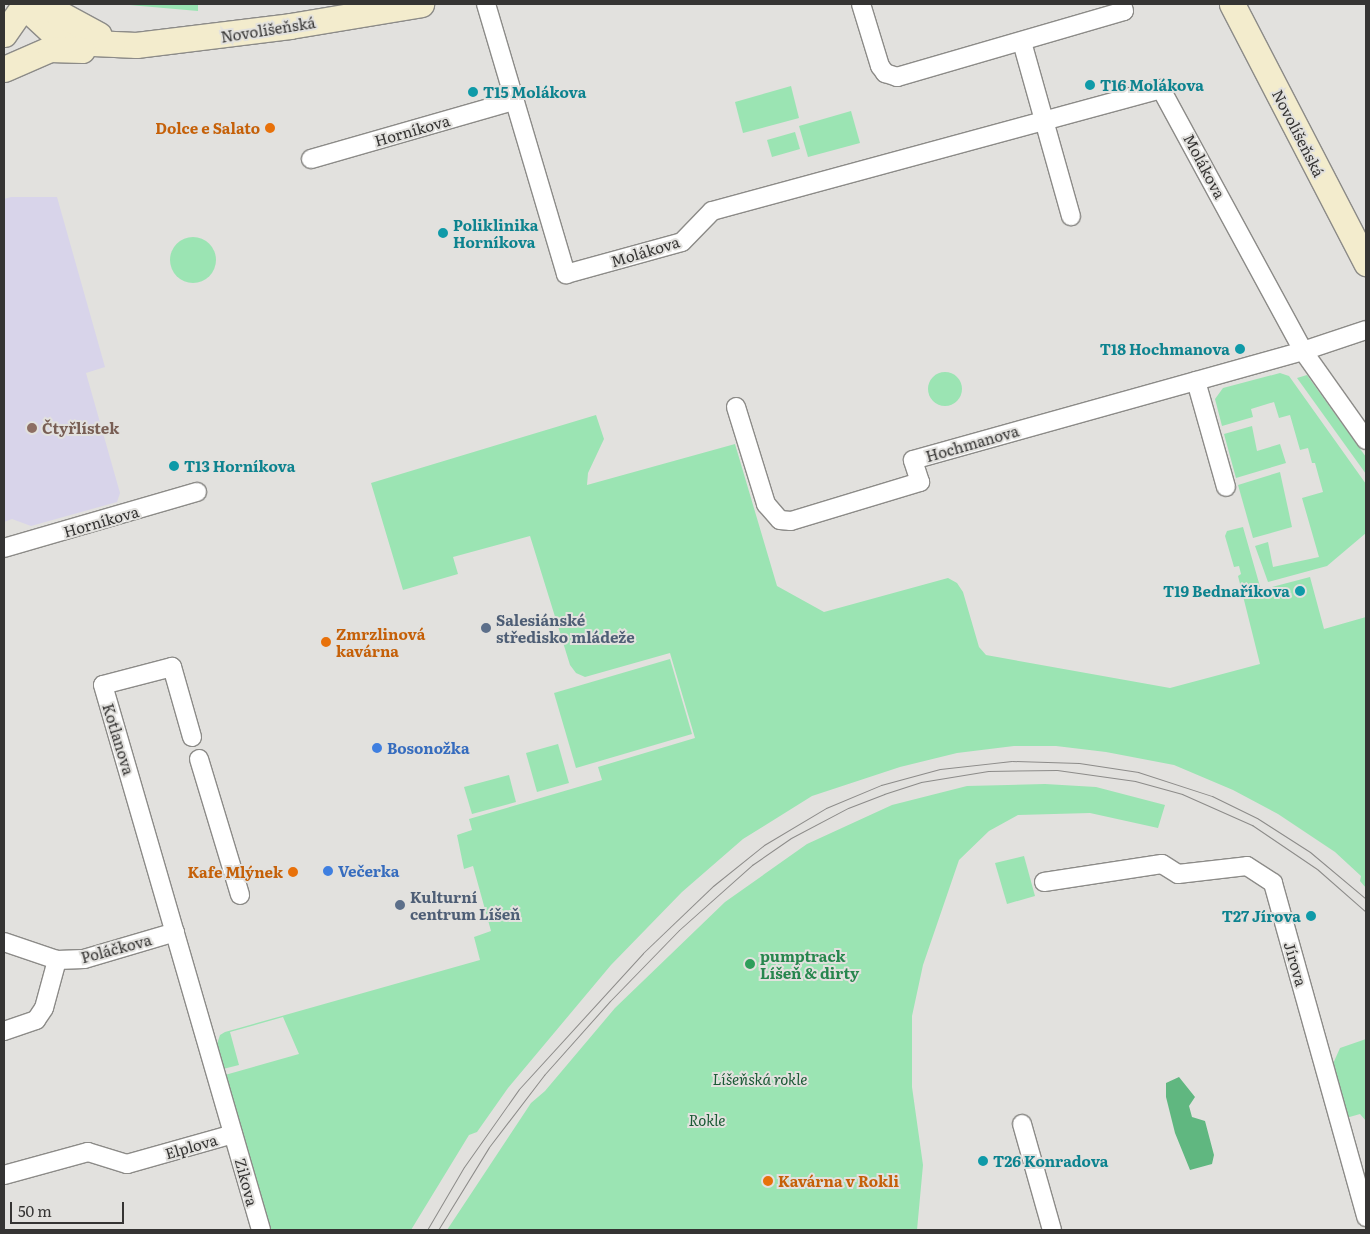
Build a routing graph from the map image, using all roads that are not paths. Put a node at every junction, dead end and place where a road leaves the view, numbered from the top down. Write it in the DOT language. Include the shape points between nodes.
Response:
graph roads {
  1 [pos="77,4"];
  2 [pos="421,4"];
  3 [pos="486,4"];
  4 [pos="861,4"];
  5 [pos="1122,4"];
  6 [pos="1232,4"];
  7 [pos="25,5"];
  8 [pos="4,34"];
  9 [pos="1022,42"];
  10 [pos="125,44"];
  11 [pos="4,69"];
  12 [pos="513,100"];
  13 [pos="1044,120"];
  14 [pos="311,159"];
  15 [pos="1071,216"];
  16 [pos="1366,263"];
  17 [pos="1366,330"];
  18 [pos="1303,351"];
  19 [pos="1196,381"];
  20 [pos="736,407"];
  21 [pos="1366,440"];
  22 [pos="1226,487"];
  23 [pos="197,492"];
  24 [pos="4,548"];
  25 [pos="192,738"];
  26 [pos="199,759"];
  27 [pos="1044,882"];
  28 [pos="240,895"];
  29 [pos="175,932"];
  30 [pos="4,942"];
  31 [pos="57,960"];
  32 [pos="4,1031"];
  33 [pos="1022,1124"];
  34 [pos="233,1134"];
  35 [pos="4,1175"];
  36 [pos="1366,1218"];
  37 [pos="261,1230"];
  38 [pos="1052,1230"];
  1 -- 10 [label="street" via="94,22"];
  2 -- 10 [label="street, Novolíšeňská" via="290,26"];
  3 -- 12 [label="street, Molákova"];
  4 -- 9 [label="street" via="880,66 892,76"];
  5 -- 9 [label="street" via="1124,12"];
  6 -- 16 [label="street, Novolíšeňská"];
  7 -- 8 [label="street"];
  7 -- 10 [label="street, Novolíšeňská" via="52,32 93,43"];
  9 -- 13 [label="street"];
  10 -- 11 [label="street" via="92,50 50,49"];
  12 -- 13 [label="street, Molákova" via="566,274 682,242 712,211"];
  12 -- 14 [label="street, Horníkova"];
  13 -- 15 [label="street"];
  13 -- 18 [label="street, Molákova" via="1161,89"];
  17 -- 18 [label="street, Hochmanova"];
  18 -- 19 [label="street, Hochmanova"];
  18 -- 21 [label="street"];
  19 -- 20 [label="street, Hochmanova" via="913,460 920,482 791,520 780,520 766,504"];
  19 -- 22 [label="street"];
  23 -- 24 [label="street, Horníkova"];
  25 -- 29 [label="street, Kotlanova" via="172,666 103,685"];
  26 -- 28 [label="street"];
  27 -- 36 [label="street, Jírova" via="1162,864 1178,874 1247,866 1272,883"];
  29 -- 31 [label="street, Poláčkova" via="84,959"];
  29 -- 34 [label="street, Elplova"];
  30 -- 31 [label="street, Poláčkova"];
  31 -- 32 [label="street" via="44,1008 36,1020"];
  33 -- 38 [label="street"];
  34 -- 35 [label="street, Elplova" via="127,1164 88,1152"];
  34 -- 37 [label="street, Zikova"];
}
